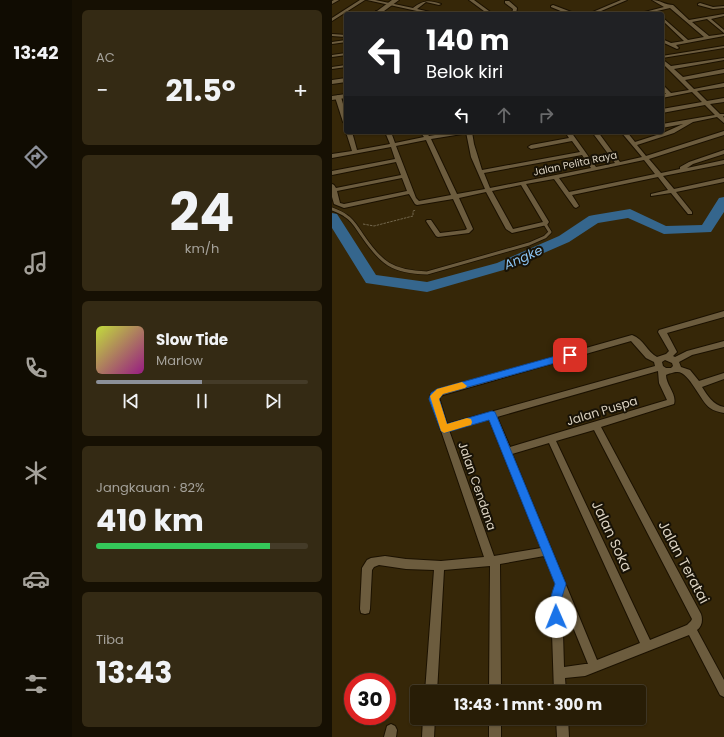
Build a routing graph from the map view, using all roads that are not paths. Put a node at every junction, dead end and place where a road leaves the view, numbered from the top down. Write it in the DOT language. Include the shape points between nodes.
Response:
graph roads {
  1 [pos="338,0"];
  2 [pos="363,0"];
  3 [pos="369,0"];
  4 [pos="396,0"];
  5 [pos="471,0"];
  6 [pos="625,0"];
  7 [pos="654,0"];
  8 [pos="425,1"];
  9 [pos="435,2"];
  10 [pos="507,2"];
  11 [pos="332,3"];
  12 [pos="390,4"];
  13 [pos="440,4"];
  14 [pos="700,4"];
  15 [pos="553,6"];
  16 [pos="666,6"];
  17 [pos="679,6"];
  18 [pos="673,7"];
  19 [pos="724,7"];
  20 [pos="717,8"];
  21 [pos="414,9"];
  22 [pos="653,10"];
  23 [pos="344,12"];
  24 [pos="344,12"];
  25 [pos="378,12"];
  26 [pos="428,12"];
  27 [pos="488,12"];
  28 [pos="514,12"];
  29 [pos="567,12"];
  30 [pos="595,12"];
  31 [pos="646,12"];
  32 [pos="724,14"];
  33 [pos="708,18"];
  34 [pos="332,20"];
  35 [pos="664,20"];
  36 [pos="689,21"];
  37 [pos="724,32"];
  38 [pos="332,35"];
  39 [pos="344,36"];
  40 [pos="724,36"];
  41 [pos="708,38"];
  42 [pos="344,41"];
  43 [pos="664,41"];
  44 [pos="688,42"];
  45 [pos="332,43"];
  46 [pos="673,44"];
  47 [pos="724,47"];
  48 [pos="344,54"];
  49 [pos="683,54"];
  50 [pos="332,56"];
  51 [pos="664,59"];
  52 [pos="724,59"];
  53 [pos="664,61"];
  54 [pos="344,66"];
  55 [pos="332,68"];
  56 [pos="670,68"];
  57 [pos="724,71"];
  58 [pos="682,79"];
  59 [pos="344,80"];
  60 [pos="332,82"];
  61 [pos="724,85"];
  62 [pos="664,88"];
  63 [pos="694,91"];
  64 [pos="670,95"];
  65 [pos="664,96"];
  66 [pos="339,97"];
  67 [pos="724,100"];
  68 [pos="706,103"];
  69 [pos="664,111"];
  70 [pos="344,115"];
  71 [pos="721,115"];
  72 [pos="692,120"];
  73 [pos="724,121"];
  74 [pos="671,125"];
  75 [pos="664,126"];
  76 [pos="677,130"];
  77 [pos="724,133"];
  78 [pos="350,134"];
  79 [pos="389,134"];
  80 [pos="437,134"];
  81 [pos="469,134"];
  82 [pos="569,134"];
  83 [pos="596,134"];
  84 [pos="626,134"];
  85 [pos="425,135"];
  86 [pos="573,139"];
  87 [pos="393,144"];
  88 [pos="634,144"];
  89 [pos="531,147"];
  90 [pos="356,152"];
  91 [pos="724,152"];
  92 [pos="583,153"];
  93 [pos="332,156"];
  94 [pos="646,158"];
  95 [pos="399,160"];
  96 [pos="724,162"];
  97 [pos="619,164"];
  98 [pos="595,169"];
  99 [pos="481,172"];
  100 [pos="678,172"];
  101 [pos="332,173"];
  102 [pos="660,175"];
  103 [pos="404,176"];
  104 [pos="556,177"];
  105 [pos="724,180"];
  106 [pos="522,184"];
  107 [pos="333,188"];
  108 [pos="489,191"];
  109 [pos="672,191"];
  110 [pos="411,192"];
  111 [pos="568,194"];
  112 [pos="653,195"];
  113 [pos="455,198"];
  114 [pos="576,206"];
  115 [pos="332,209"];
  116 [pos="690,213"];
  117 [pos="429,221"];
  118 [pos="545,224"];
  119 [pos="724,314"];
  120 [pos="724,344"];
  121 [pos="673,362"];
  122 [pos="660,366"];
  123 [pos="724,376"];
  124 [pos="697,384"];
  125 [pos="724,410"];
  126 [pos="492,415"];
  127 [pos="596,426"];
  128 [pos="444,428"];
  129 [pos="551,439"];
  130 [pos="507,452"];
  131 [pos="547,551"];
  132 [pos="493,562"];
  133 [pos="439,565"];
  134 [pos="561,584"];
  135 [pos="365,609"];
  136 [pos="691,629"];
  137 [pos="647,646"];
  138 [pos="594,666"];
  139 [pos="559,673"];
  140 [pos="431,685"];
  141 [pos="495,685"];
  142 [pos="560,685"];
  143 [pos="724,691"];
  144 [pos="429,725"];
  145 [pos="495,725"];
  146 [pos="562,725"];
  147 [pos="428,737"];
  148 [pos="495,737"];
  149 [pos="563,737"];
  1 -- 11 [label="street"];
  2 -- 24 [label="street"];
  3 -- 12 [label="street"];
  4 -- 12 [label="street"];
  5 -- 27 [label="street"];
  6 -- 30 [label="street"];
  7 -- 16 [label="street"];
  8 -- 9 [label="street"];
  8 -- 21 [label="street"];
  9 -- 13 [label="street"];
  10 -- 28 [label="street" via="515,9"];
  12 -- 21 [label="street"];
  12 -- 25 [label="street"];
  14 -- 20 [label="street"];
  15 -- 29 [label="street"];
  16 -- 18 [label="street"];
  16 -- 22 [label="street"];
  17 -- 18 [label="street"];
  18 -- 36 [label="street"];
  19 -- 20 [label="street"];
  20 -- 32 [label="street"];
  21 -- 26 [label="street"];
  22 -- 31 [label="street"];
  23 -- 34 [label="street"];
  32 -- 33 [label="street"];
  33 -- 36 [label="street"];
  33 -- 37 [label="street"];
  35 -- 44 [label="street"];
  36 -- 41 [label="street"];
  38 -- 39 [label="street"];
  40 -- 41 [label="street"];
  41 -- 44 [label="street"];
  42 -- 45 [label="street"];
  43 -- 46 [label="street"];
  44 -- 46 [label="street"];
  46 -- 49 [label="street"];
  47 -- 49 [label="street"];
  48 -- 50 [label="street"];
  49 -- 51 [label="street"];
  52 -- 56 [label="street"];
  53 -- 56 [label="street"];
  54 -- 55 [label="street"];
  56 -- 58 [label="street"];
  57 -- 58 [label="street"];
  58 -- 63 [label="street"];
  59 -- 60 [label="street"];
  61 -- 63 [label="street"];
  62 -- 64 [label="street"];
  63 -- 64 [label="street"];
  63 -- 68 [label="street"];
  64 -- 65 [label="street"];
  66 -- 70 [label="street"];
  67 -- 68 [label="street"];
  68 -- 69 [label="street"];
  68 -- 71 [label="street"];
  71 -- 72 [label="street"];
  71 -- 73 [label="street"];
  72 -- 74 [label="street"];
  72 -- 76 [label="street"];
  74 -- 75 [label="street"];
  74 -- 76 [label="street"];
  76 -- 88 [label="street"];
  77 -- 94 [label="street, Jalan Pelita Raya"];
  78 -- 90 [label="street"];
  79 -- 87 [label="street"];
  80 -- 85 [label="street"];
  81 -- 99 [label="street" via="470,144"];
  82 -- 86 [label="street"];
  83 -- 97 [label="street"];
  84 -- 88 [label="street"];
  85 -- 87 [label="street"];
  85 -- 113 [label="street"];
  86 -- 89 [label="street"];
  86 -- 92 [label="street"];
  87 -- 90 [label="street"];
  87 -- 95 [label="street"];
  88 -- 94 [label="street"];
  90 -- 93 [label="street"];
  91 -- 100 [label="street" via="691,163"];
  92 -- 98 [label="street"];
  92 -- 99 [label="street"];
  94 -- 97 [label="street, Jalan Pelita Raya"];
  94 -- 102 [label="street"];
  95 -- 101 [label="street"];
  95 -- 103 [label="street"];
  96 -- 100 [label="street"];
  97 -- 98 [label="street, Jalan Pelita Raya"];
  98 -- 104 [label="street, Jalan Pelita Raya"];
  99 -- 108 [label="street"];
  100 -- 102 [label="street"];
  102 -- 109 [label="street"];
  102 -- 111 [label="street"];
  103 -- 107 [label="street"];
  103 -- 110 [label="street"];
  104 -- 106 [label="street, Jalan Pelita Raya"];
  104 -- 111 [label="street"];
  105 -- 109 [label="street"];
  106 -- 108 [label="street, Jalan Pelita Raya"];
  106 -- 118 [label="street"];
  107 -- 110 [label="street" via="338,204 344,206"];
  108 -- 113 [label="street, Jalan Pelita Raya"];
  108 -- 118 [label="street" via="509,229 515,232"];
  109 -- 112 [label="street"];
  109 -- 116 [label="street"];
  110 -- 113 [label="street, Jalan Pelita Raya" via="417,203"];
  111 -- 114 [label="street"];
  113 -- 117 [label="street" via="469,230 438,235"];
  115 -- 118 [label="lane" via="347,216 381,262 392,269 411,274 427,273 529,244 550,232"];
  119 -- 121 [label="street" via="662,332 673,352"];
  120 -- 121 [label="street" via="690,353"];
  121 -- 122 [label="street" via="664,357"];
  121 -- 122 [label="street" via="671,372"];
  121 -- 124 [label="street" via="687,372"];
  122 -- 126 [label="street"];
  122 -- 127 [label="street, Jalan Puspa" via="661,380 671,402"];
  122 -- 128 [label="street, Jalan Cendana" via="632,338 440,392 434,399"];
  123 -- 124 [label="street"];
  124 -- 125 [label="street" via="711,404"];
  126 -- 128 [label="street"];
  126 -- 130 [label="street"];
  127 -- 129 [label="street, Jalan Puspa"];
  127 -- 136 [label="street, Jalan Teratai" via="696,618 696,624"];
  128 -- 132 [label="street, Jalan Cendana"];
  129 -- 130 [label="street, Jalan Puspa"];
  129 -- 137 [label="street, Jalan Soka"];
  130 -- 131 [label="street"];
  131 -- 132 [label="street"];
  131 -- 134 [label="street"];
  132 -- 133 [label="street"];
  132 -- 141 [label="street, Jalan Cendana"];
  133 -- 135 [label="street" via="375,560 369,563"];
  133 -- 140 [label="street"];
  134 -- 138 [label="street"];
  134 -- 139 [label="street" via="556,603"];
  136 -- 137 [label="street"];
  136 -- 143 [label="street"];
  137 -- 138 [label="street"];
  138 -- 139 [label="street" via="580,671"];
  139 -- 142 [label="street"];
  144 -- 147 [label="street"];
  145 -- 148 [label="street"];
  146 -- 149 [label="street"];
}
